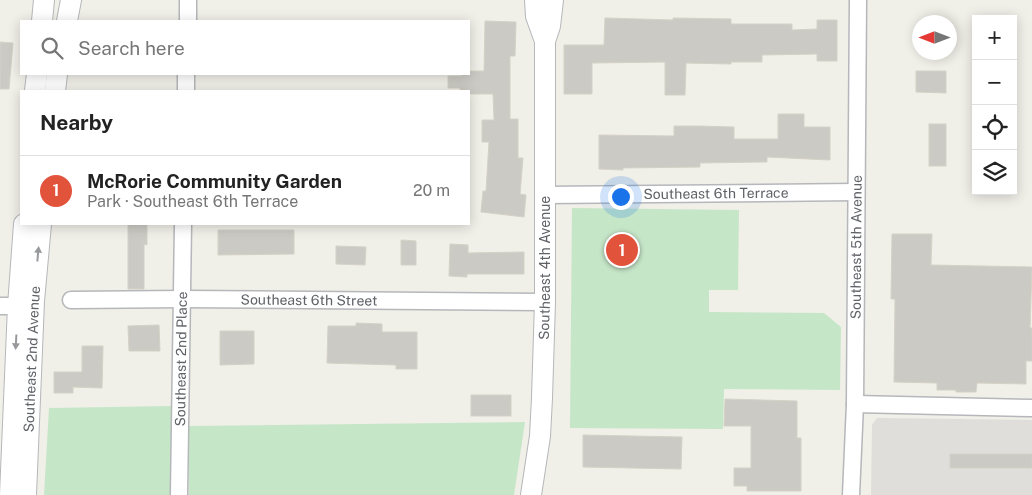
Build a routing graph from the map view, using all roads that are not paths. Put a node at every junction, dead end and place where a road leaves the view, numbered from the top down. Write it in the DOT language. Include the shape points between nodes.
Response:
graph roads {
  1 [pos="44,0"];
  2 [pos="71,0"];
  3 [pos="188,0"];
  4 [pos="535,0"];
  5 [pos="540,0"];
  6 [pos="553,0"];
  7 [pos="858,0"];
  8 [pos="42,20"];
  9 [pos="67,20"];
  10 [pos="188,20"];
  11 [pos="545,41"];
  12 [pos="37,75"];
  13 [pos="57,75"];
  14 [pos="186,75"];
  15 [pos="35,90"];
  16 [pos="54,90"];
  17 [pos="186,90"];
  18 [pos="856,192"];
  19 [pos="545,195"];
  20 [pos="24,225"];
  21 [pos="40,225"];
  22 [pos="184,225"];
  23 [pos="183,299"];
  24 [pos="72,300"];
  25 [pos="545,302"];
  26 [pos="17,304"];
  27 [pos="855,404"];
  28 [pos="1032,408"];
  29 [pos="10,495"];
  30 [pos="26,495"];
  31 [pos="179,495"];
  32 [pos="531,495"];
  33 [pos="851,495"];
  1 -- 8 [label="street"];
  2 -- 9 [label="street"];
  3 -- 10 [label="street"];
  4 -- 11 [label="street, Southeast 4th Avenue" via="536,16"];
  5 -- 6 [label="street"];
  6 -- 11 [label="street, Southeast 4th Avenue"];
  7 -- 18 [label="street, Southeast 5th Avenue"];
  11 -- 19 [label="street, Southeast 4th Avenue"];
  12 -- 15 [label="street"];
  13 -- 16 [label="street"];
  14 -- 17 [label="street"];
  18 -- 19 [label="street, Southeast 6th Terrace"];
  18 -- 27 [label="street, Southeast 5th Avenue"];
  19 -- 25 [label="street, Southeast 4th Avenue"];
  20 -- 26 [label="street, Southeast 2nd Avenue"];
  26 -- 21 [label="street, Southeast 2nd Avenue, one-way"];
  22 -- 23 [label="street, Southeast 2nd Place"];
  23 -- 24 [label="street, Southeast 6th Street"];
  23 -- 25 [label="street, Southeast 6th Street"];
  23 -- 31 [label="street, Southeast 2nd Place"];
  25 -- 32 [label="street, Southeast 4th Avenue" via="540,436"];
  26 -- 29 [label="street, Southeast 2nd Avenue, one-way"];
  26 -- 30 [label="street, Southeast 2nd Avenue"];
  27 -- 28 [label="street"];
  27 -- 33 [label="street, Southeast 5th Avenue"];
}
